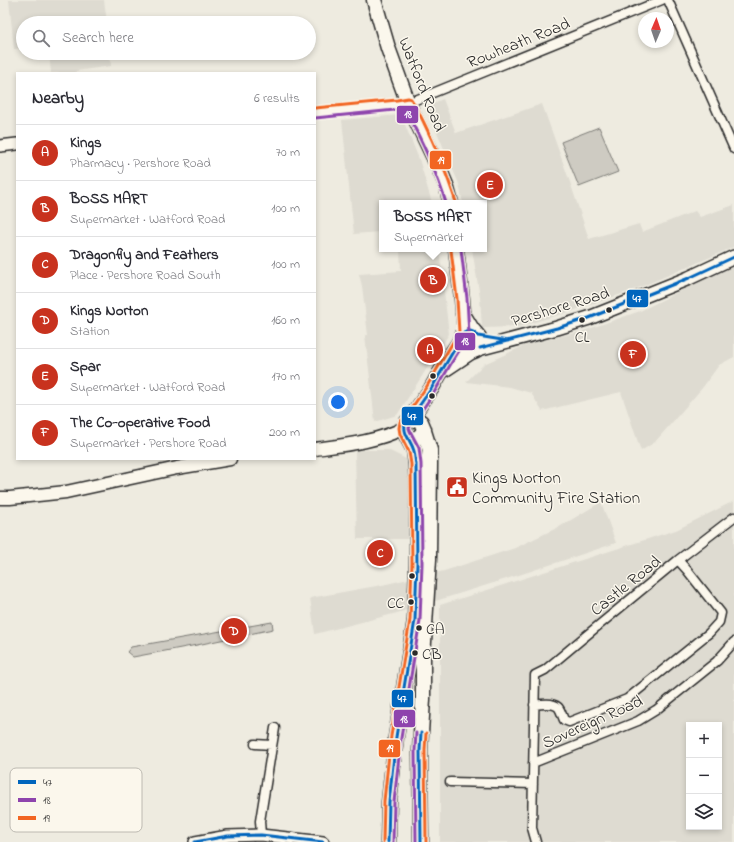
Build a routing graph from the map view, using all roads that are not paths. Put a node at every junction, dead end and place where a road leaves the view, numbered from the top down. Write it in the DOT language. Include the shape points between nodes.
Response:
graph roads {
  1 [pos="374,0"];
  2 [pos="662,0"];
  3 [pos="668,0"];
  4 [pos="408,103"];
  5 [pos="316,114"];
  6 [pos="16,144"];
  7 [pos="0,146"];
  8 [pos="734,150"];
  9 [pos="450,200"];
  10 [pos="456,252"];
  11 [pos="734,257"];
  12 [pos="471,341"];
  13 [pos="413,428"];
  14 [pos="316,449"];
  15 [pos="224,460"];
  16 [pos="0,498"];
  17 [pos="734,517"];
  18 [pos="678,560"];
  19 [pos="419,622"];
  20 [pos="734,642"];
  21 [pos="534,675"];
  22 [pos="534,704"];
  23 [pos="275,728"];
  24 [pos="255,744"];
  25 [pos="272,745"];
  26 [pos="533,763"];
  27 [pos="450,782"];
  28 [pos="533,784"];
  29 [pos="261,835"];
  30 [pos="195,842"];
  31 [pos="323,842"];
  32 [pos="388,842"];
  33 [pos="421,842"];
  34 [pos="536,842"];
  1 -- 4 [label="highway, Watford Road"];
  2 -- 4 [label="street, Rowheath Road"];
  3 -- 8 [label="street"];
  4 -- 5 [label="street"];
  4 -- 9 [label="highway, Watford Road" via="438,166"];
  6 -- 7 [label="street"];
  10 -- 12 [label="highway" via="463,314"];
  11 -- 12 [label="main road, Pershore Road" via="689,278 588,318 508,341"];
  12 -- 13 [label="highway" via="448,358"];
  13 -- 14 [label="main road" via="362,442"];
  13 -- 19 [label="highway"];
  13 -- 19 [label="highway" via="430,450 427,590"];
  15 -- 16 [label="main road" via="66,492"];
  17 -- 18 [label="street, Castle Road"];
  18 -- 21 [label="street, Castle Road" via="545,670"];
  18 -- 22 [label="street" via="720,613 719,622 627,699 569,722 564,720 555,705"];
  19 -- 32 [label="highway" via="396,737 389,802"];
  19 -- 33 [label="highway" via="423,658"];
  20 -- 26 [label="street, Sovereign Road" via="717,661 656,710 638,721"];
  21 -- 22 [label="street, Sovereign Road"];
  22 -- 26 [label="street, Sovereign Road"];
  23 -- 25 [label="street"];
  24 -- 25 [label="street"];
  25 -- 29 [label="street" via="260,821"];
  26 -- 28 [label="street, Sovereign Road"];
  27 -- 28 [label="street"];
  28 -- 34 [label="street, Sovereign Road" via="532,828"];
  29 -- 30 [label="street" via="228,836"];
  29 -- 31 [label="street"];
}
